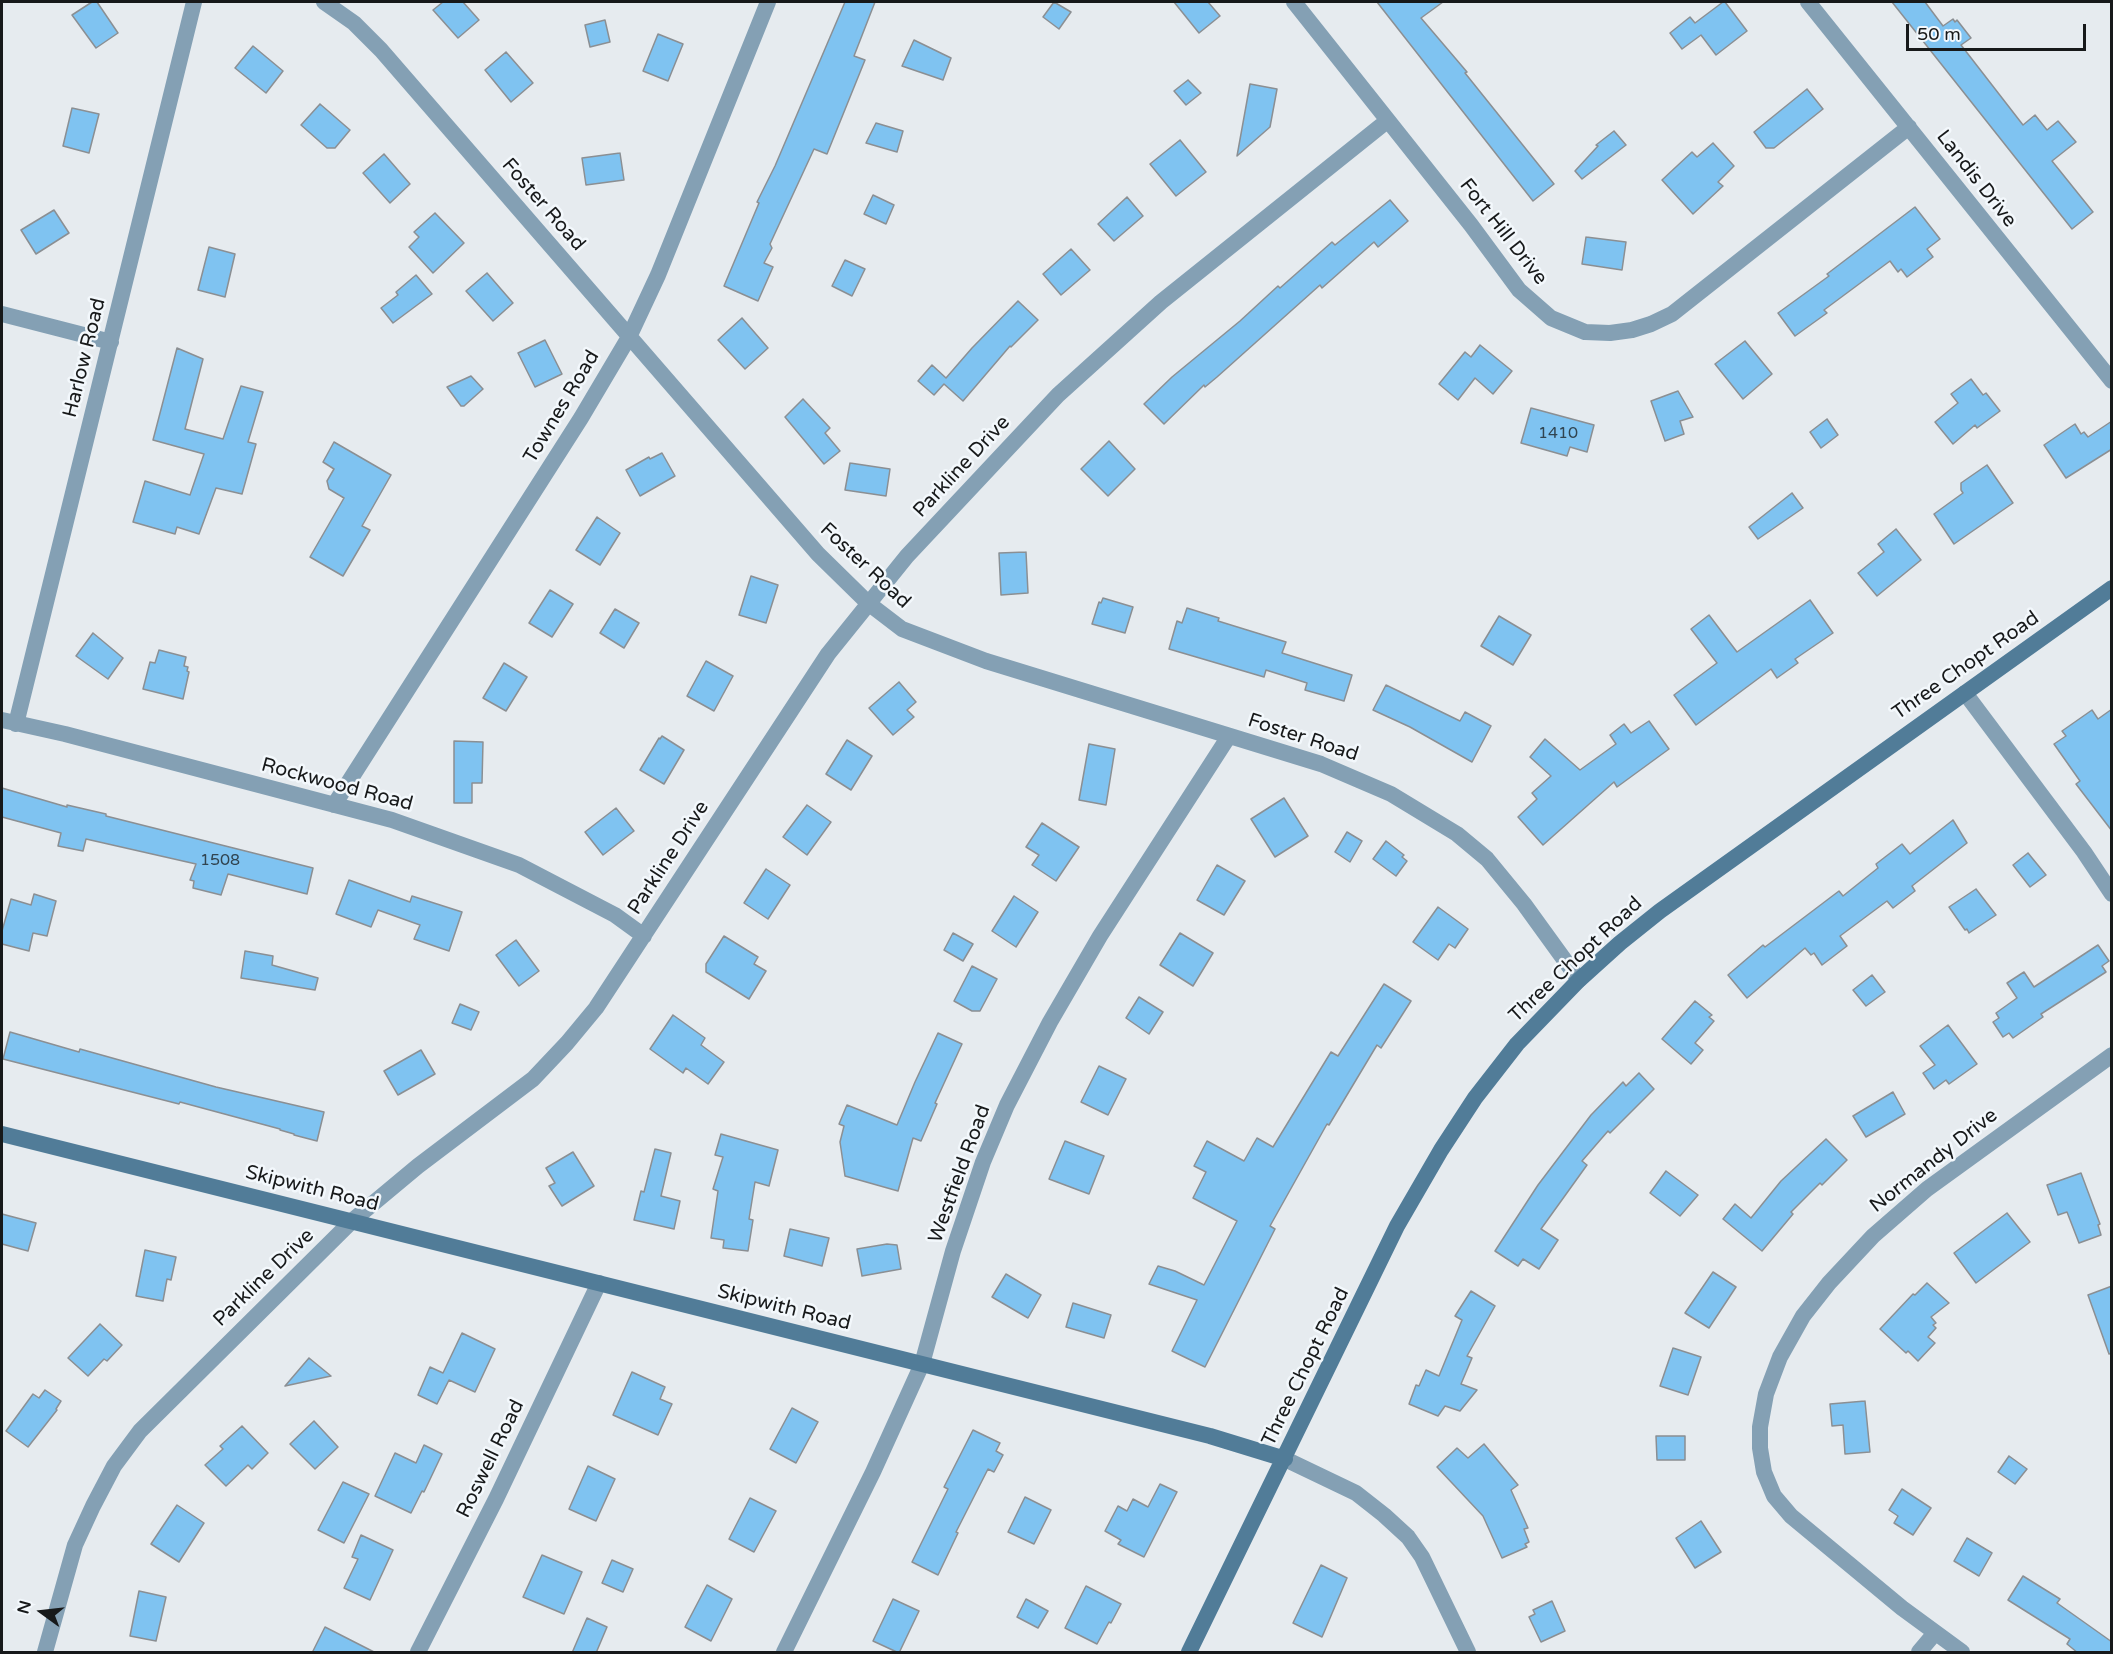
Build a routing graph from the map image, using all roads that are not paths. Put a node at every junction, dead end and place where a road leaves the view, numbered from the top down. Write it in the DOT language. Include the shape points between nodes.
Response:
graph roads {
  1 [pos="194,2"];
  2 [pos="324,2"];
  3 [pos="768,2"];
  4 [pos="1294,2"];
  5 [pos="1808,2"];
  6 [pos="1387,121"];
  7 [pos="1909,127"];
  8 [pos="2,314"];
  9 [pos="629,337"];
  10 [pos="111,342"];
  11 [pos="2112,381"];
  12 [pos="2112,588"];
  13 [pos="868,603"];
  14 [pos="1965,693"];
  15 [pos="9,722"];
  16 [pos="1229,736"];
  17 [pos="334,805"];
  18 [pos="2112,894"];
  19 [pos="644,936"];
  20 [pos="1579,980"];
  21 [pos="2112,1055"];
  22 [pos="2,1134"];
  23 [pos="352,1221"];
  24 [pos="599,1283"];
  25 [pos="922,1364"];
  26 [pos="1285,1459"];
  27 [pos="1935,1633"];
  28 [pos="45,1653"];
  29 [pos="418,1653"];
  30 [pos="784,1653"];
  31 [pos="1189,1653"];
  32 [pos="1468,1653"];
  33 [pos="1919,1653"];
  34 [pos="1962,1653"];
  1 -- 10 [label="street, Harlow Road"];
  2 -- 9 [label="street, Foster Road" via="354,23 381,50"];
  3 -- 9 [label="street, Townes Road" via="658,276"];
  4 -- 6 [label="street, Fort Hill Drive"];
  5 -- 7 [label="street, Landis Drive"];
  6 -- 7 [label="street, Fort Hill Drive" via="1534,305 1571,328 1610,333 1641,327 1672,314"];
  6 -- 13 [label="street, Parkline Drive" via="1161,302 1058,395"];
  7 -- 11 [label="street, Landis Drive"];
  8 -- 10 [label="street"];
  9 -- 13 [label="street, Foster Road" via="818,554"];
  9 -- 17 [label="street, Townes Road"];
  10 -- 15 [label="street, Harlow Road"];
  12 -- 14 [label="main road, Three Chopt Road"];
  13 -- 16 [label="street, Foster Road" via="902,629 986,661"];
  13 -- 19 [label="street, Parkline Drive" via="828,654"];
  14 -- 18 [label="street"];
  14 -- 20 [label="main road, Three Chopt Road" via="1660,911"];
  15 -- 17 [label="street, Rockwood Road"];
  16 -- 20 [label="street, Foster Road" via="1346,773 1391,794 1457,834 1487,859"];
  16 -- 25 [label="street, Westfield Road" via="1100,936 1007,1105 953,1251"];
  17 -- 19 [label="street, Rockwood Road" via="392,820 519,866 615,915"];
  19 -- 23 [label="street, Parkline Drive" via="596,1008 533,1079"];
  20 -- 26 [label="main road, Three Chopt Road" via="1517,1044 1441,1150 1397,1226"];
  21 -- 27 [label="street, Normandy Drive" via="1927,1189 1873,1236 1803,1316 1780,1357 1766,1394 1760,1448 1774,1496 1791,1516"];
  22 -- 23 [label="main road, Skipwith Road"];
  23 -- 24 [label="main road, Skipwith Road"];
  23 -- 28 [label="street, Parkline Drive" via="148,1423 114,1466 75,1545"];
  24 -- 25 [label="main road, Skipwith Road"];
  24 -- 29 [label="street, Roswell Road"];
  25 -- 26 [label="main road, Skipwith Road" via="1210,1436"];
  25 -- 30 [label="street, Westfield Road"];
  26 -- 31 [label="main road, Three Chopt Road"];
  26 -- 32 [label="street, Skipwith Road" via="1356,1493 1408,1537 1422,1557"];
  27 -- 33 [label="street"];
  27 -- 34 [label="street, Normandy Drive"];
}
